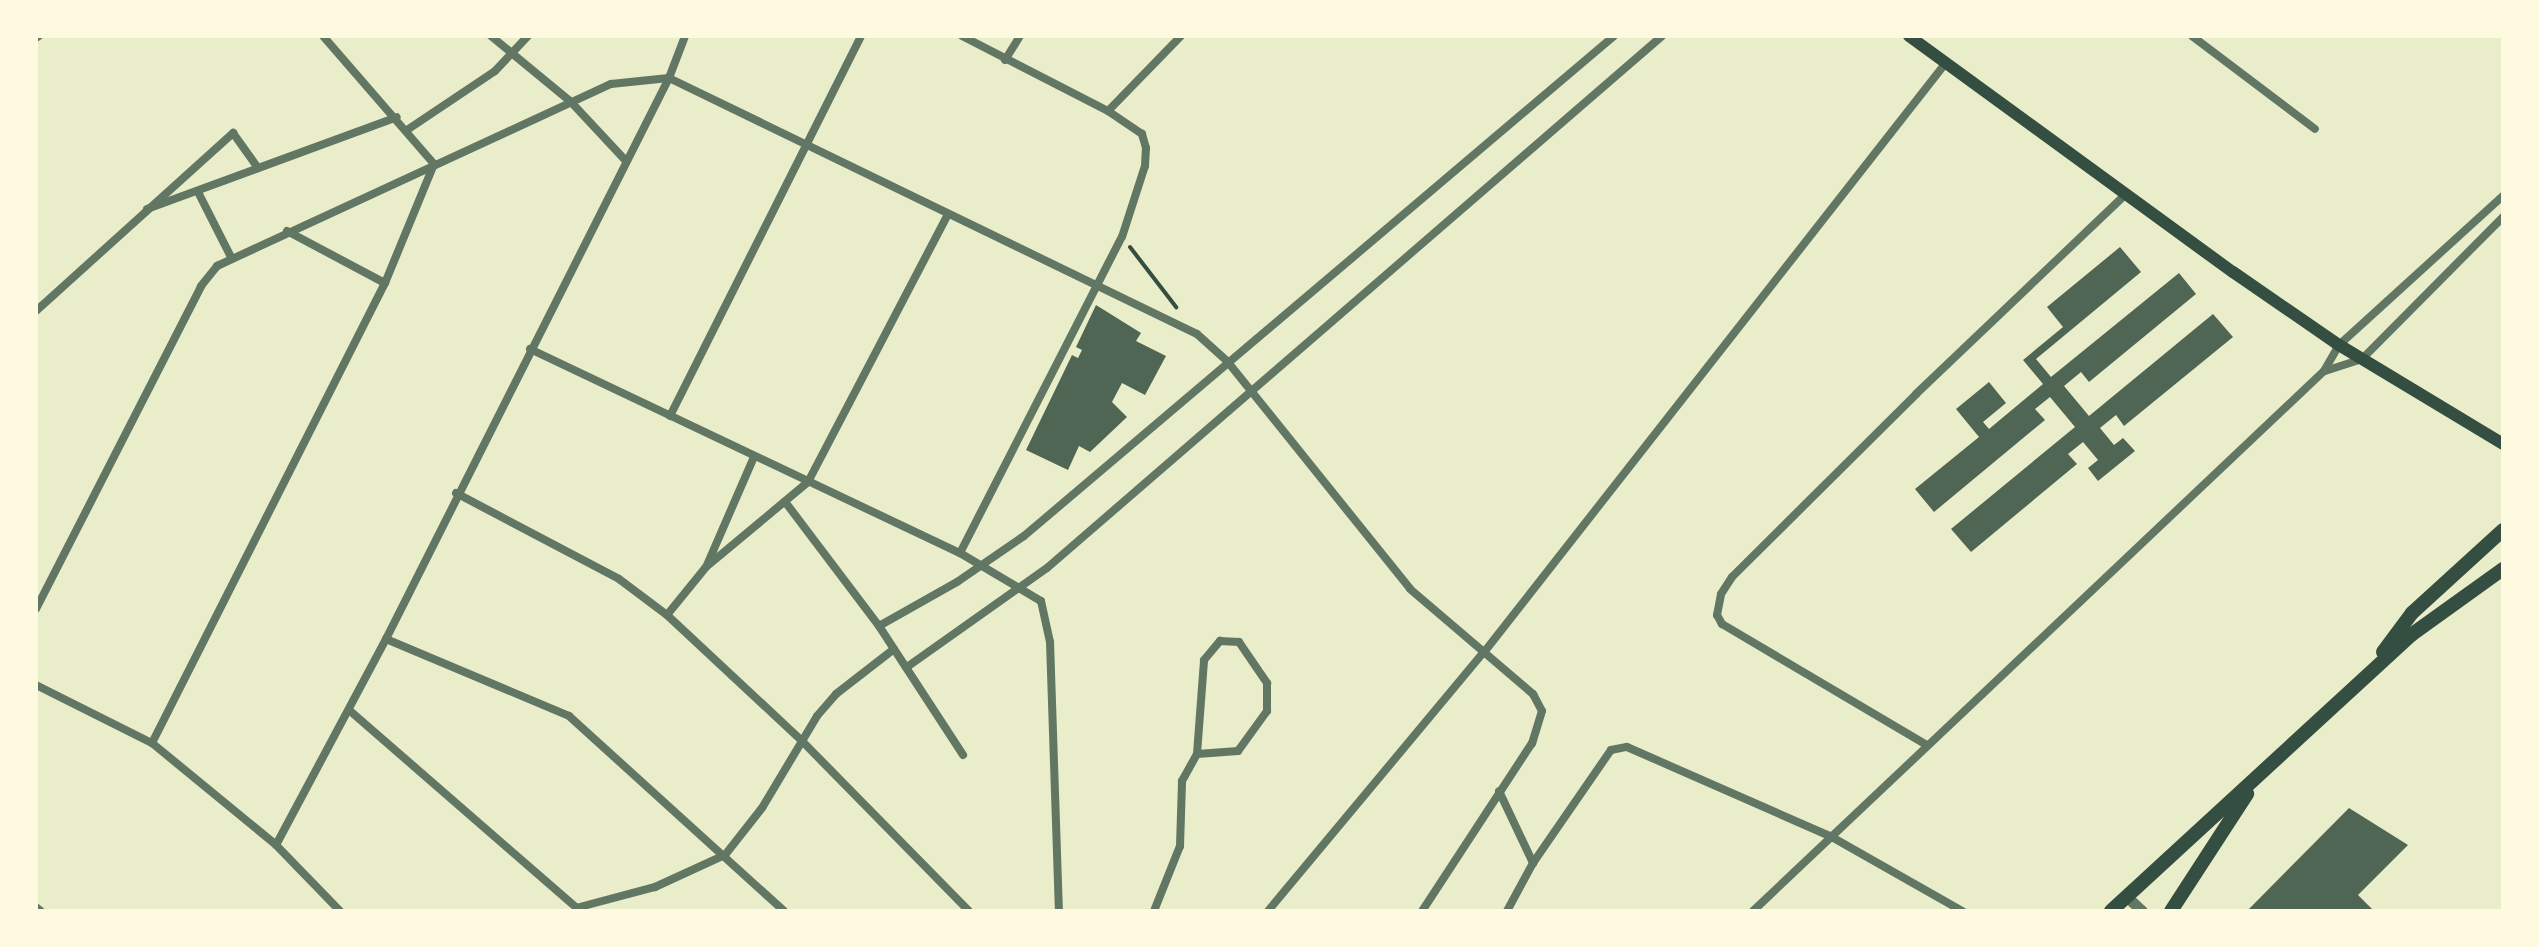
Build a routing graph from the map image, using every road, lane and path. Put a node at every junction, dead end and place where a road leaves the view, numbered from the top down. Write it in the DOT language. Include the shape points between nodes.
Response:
graph roads {
  1 [pos="323,36"];
  2 [pos="491,36"];
  3 [pos="528,36"];
  4 [pos="685,36"];
  5 [pos="861,36"];
  6 [pos="962,36"];
  7 [pos="1020,36"];
  8 [pos="1181,36"];
  9 [pos="1614,36"];
  10 [pos="1662,36"];
  11 [pos="1909,36"];
  12 [pos="2192,36"];
  13 [pos="514,53"];
  14 [pos="1005,60"];
  15 [pos="1945,64"];
  16 [pos="669,78"];
  17 [pos="571,102"];
  18 [pos="1108,111"];
  19 [pos="397,117"];
  20 [pos="2315,129"];
  21 [pos="407,130"];
  22 [pos="805,145"];
  23 [pos="626,161"];
  24 [pos="434,164"];
  25 [pos="258,168"];
  26 [pos="198,192"];
  27 [pos="2126,194"];
  28 [pos="2503,196"];
  29 [pos="141,210"];
  30 [pos="947,216"];
  31 [pos="2503,217"];
  32 [pos="287,231"];
  33 [pos="1122,237"];
  34 [pos="2449,246"];
  35 [pos="231,257"];
  36 [pos="2463,259"];
  37 [pos="385,283"];
  38 [pos="1093,286"];
  39 [pos="1178,310"];
  40 [pos="36,311"];
  41 [pos="2339,345"];
  42 [pos="530,349"];
  43 [pos="2362,359"];
  44 [pos="1227,361"];
  45 [pos="2324,371"];
  46 [pos="1252,393"];
  47 [pos="670,416"];
  48 [pos="2503,444"];
  49 [pos="753,459"];
  50 [pos="808,482"];
  51 [pos="456,493"];
  52 [pos="786,503"];
  53 [pos="2503,530"];
  54 [pos="960,553"];
  55 [pos="983,566"];
  56 [pos="706,567"];
  57 [pos="2503,569"];
  58 [pos="1023,587"];
  59 [pos="36,609"];
  60 [pos="667,615"];
  61 [pos="879,626"];
  62 [pos="386,639"];
  63 [pos="894,649"];
  64 [pos="1485,651"];
  65 [pos="907,667"];
  66 [pos="2364,678"];
  67 [pos="36,685"];
  68 [pos="349,710"];
  69 [pos="801,740"];
  70 [pos="152,743"];
  71 [pos="1925,744"];
  72 [pos="1197,754"];
  73 [pos="963,755"];
  74 [pos="2255,783"];
  75 [pos="1499,791"];
  76 [pos="1830,836"];
  77 [pos="276,845"];
  78 [pos="725,855"];
  79 [pos="1533,863"];
  80 [pos="2126,896"];
  81 [pos="36,907"];
  82 [pos="578,909"];
  83 [pos="41,911"];
  84 [pos="340,911"];
  85 [pos="784,911"];
  86 [pos="969,911"];
  87 [pos="1059,911"];
  88 [pos="1154,911"];
  89 [pos="1268,911"];
  90 [pos="1422,911"];
  91 [pos="1507,911"];
  92 [pos="1753,911"];
  93 [pos="1962,911"];
  94 [pos="2111,911"];
  95 [pos="2142,911"];
  96 [pos="2171,911"];
  1 -- 19 [label="street"];
  2 -- 13 [label="street"];
  3 -- 13 [label="street"];
  4 -- 16 [label="street"];
  5 -- 22 [label="street"];
  6 -- 14 [label="street"];
  7 -- 14 [label="street"];
  8 -- 18 [label="street"];
  9 -- 44 [label="street"];
  10 -- 46 [label="street"];
  11 -- 15 [label="main road"];
  12 -- 20 [label="street"];
  13 -- 17 [label="street"];
  13 -- 21 [label="street" via="451,105"];
  14 -- 18 [label="street"];
  15 -- 27 [label="main road"];
  15 -- 64 [label="street"];
  16 -- 17 [label="street" via="627,78"];
  16 -- 22 [label="street"];
  16 -- 23 [label="street"];
  17 -- 23 [label="street"];
  17 -- 24 [label="street"];
  18 -- 33 [label="street" via="1142,134 1145,166"];
  19 -- 21 [label="street"];
  19 -- 25 [label="street"];
  21 -- 24 [label="street"];
  22 -- 30 [label="street"];
  22 -- 47 [label="street"];
  23 -- 42 [label="street"];
  24 -- 32 [label="street"];
  24 -- 37 [label="street"];
  25 -- 26 [label="street"];
  25 -- 29 [label="street" via="235,133"];
  26 -- 29 [label="street"];
  26 -- 35 [label="street"];
  27 -- 41 [label="main road"];
  27 -- 71 [label="street" via="1732,577 1717,607 1722,624"];
  28 -- 34 [label="street"];
  29 -- 40 [label="street"];
  30 -- 38 [label="street"];
  30 -- 50 [label="street"];
  31 -- 36 [label="street"];
  32 -- 35 [label="street"];
  32 -- 37 [label="street"];
  33 -- 38 [label="street"];
  33 -- 39 [label="path"];
  34 -- 36 [label="street"];
  34 -- 41 [label="street"];
  35 -- 59 [label="street" via="209,274"];
  36 -- 43 [label="street"];
  37 -- 70 [label="street"];
  38 -- 44 [label="street" via="1197,334"];
  38 -- 54 [label="street"];
  41 -- 43 [label="main road"];
  41 -- 45 [label="street"];
  42 -- 47 [label="street"];
  42 -- 51 [label="street"];
  43 -- 45 [label="street"];
  43 -- 48 [label="main road"];
  44 -- 46 [label="street"];
  44 -- 55 [label="street"];
  45 -- 71 [label="street"];
  46 -- 58 [label="street"];
  46 -- 64 [label="street" via="1410,589"];
  47 -- 49 [label="street"];
  49 -- 50 [label="street"];
  49 -- 56 [label="street"];
  50 -- 52 [label="street"];
  50 -- 54 [label="street"];
  51 -- 60 [label="street" via="619,579"];
  51 -- 62 [label="street"];
  52 -- 56 [label="street"];
  52 -- 61 [label="street"];
  53 -- 66 [label="highway" via="2412,613"];
  54 -- 55 [label="street"];
  55 -- 58 [label="street"];
  55 -- 61 [label="street"];
  56 -- 60 [label="street"];
  57 -- 66 [label="highway" via="2425,623"];
  58 -- 65 [label="street"];
  58 -- 87 [label="street" via="1041,601 1050,642"];
  60 -- 69 [label="street"];
  61 -- 63 [label="street"];
  62 -- 68 [label="street"];
  62 -- 78 [label="street" via="569,716"];
  63 -- 65 [label="street"];
  63 -- 69 [label="street" via="836,694"];
  64 -- 75 [label="street" via="1520,680 1542,711 1532,743"];
  64 -- 89 [label="street"];
  65 -- 73 [label="street"];
  66 -- 74 [label="highway"];
  67 -- 70 [label="street"];
  68 -- 77 [label="street"];
  68 -- 82 [label="street"];
  69 -- 78 [label="street" via="762,808"];
  69 -- 86 [label="street"];
  70 -- 77 [label="street"];
  71 -- 76 [label="street"];
  72 -- 72 [label="street" via="1204,660 1220,641 1239,642 1267,683 1267,711 1238,751"];
  72 -- 88 [label="street" via="1182,781 1180,846"];
  74 -- 80 [label="highway"];
  74 -- 96 [label="highway"];
  75 -- 79 [label="street"];
  75 -- 90 [label="street"];
  76 -- 79 [label="street" via="1636,749 1611,750"];
  76 -- 92 [label="street"];
  76 -- 93 [label="street"];
  77 -- 84 [label="street"];
  78 -- 82 [label="street" via="655,887"];
  78 -- 85 [label="street"];
  79 -- 91 [label="street"];
  80 -- 94 [label="highway"];
  80 -- 95 [label="street"];
  81 -- 83 [label="street"];
}
